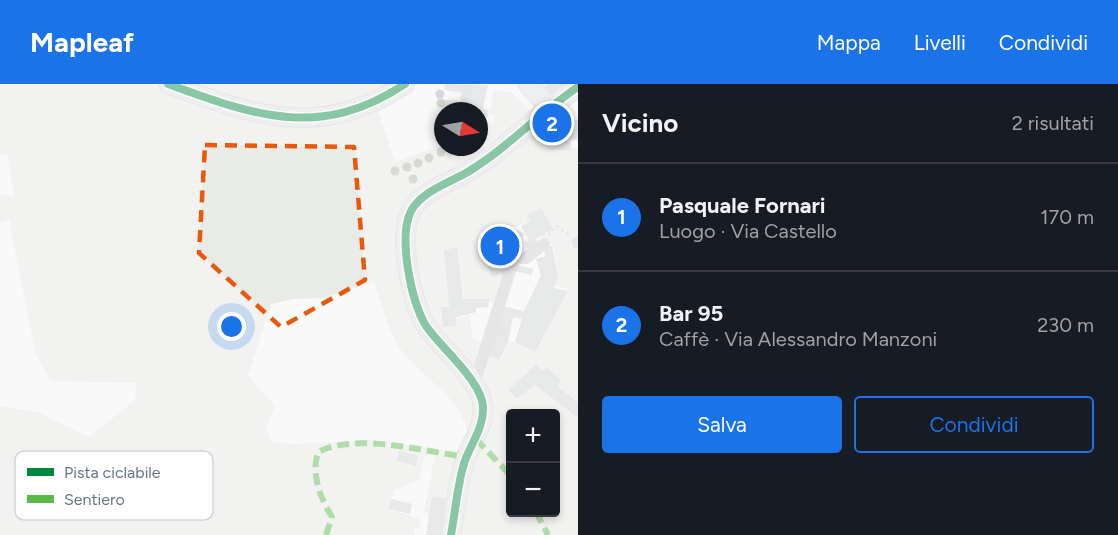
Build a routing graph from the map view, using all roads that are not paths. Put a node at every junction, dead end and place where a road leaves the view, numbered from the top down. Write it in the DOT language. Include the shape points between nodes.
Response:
graph roads {
  1 [pos="168,84"];
  2 [pos="405,84"];
  3 [pos="528,84"];
  4 [pos="578,88"];
  5 [pos="578,102"];
  6 [pos="548,107"];
  7 [pos="544,244"];
  8 [pos="474,385"];
  9 [pos="451,535"];
  1 -- 2 [label="street" via="257,114 297,120 354,111"];
  3 -- 6 [label="street"];
  4 -- 6 [label="street"];
  5 -- 6 [label="street"];
  6 -- 8 [label="street" via="537,121 481,164 417,202 407,223 410,283 418,310 426,326"];
  7 -- 8 [label="street" via="526,258 514,258"];
  8 -- 9 [label="street" via="482,398 481,423 463,464"];
}
